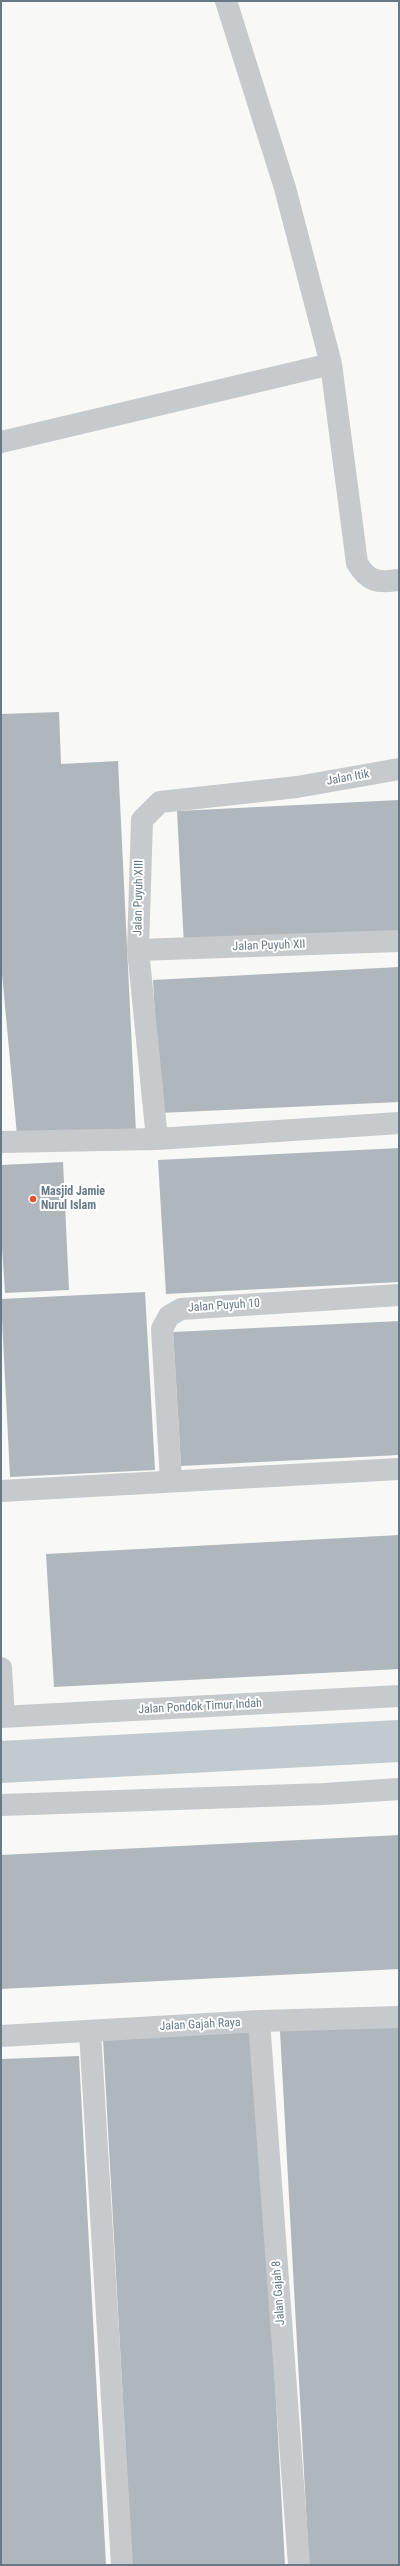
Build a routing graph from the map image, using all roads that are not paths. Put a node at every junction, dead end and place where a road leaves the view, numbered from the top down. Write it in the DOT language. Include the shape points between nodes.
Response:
graph roads {
  1 [pos="226,1"];
  2 [pos="330,364"];
  3 [pos="1,442"];
  4 [pos="399,580"];
  5 [pos="399,769"];
  6 [pos="297,787"];
  7 [pos="399,941"];
  8 [pos="138,950"];
  9 [pos="399,1123"];
  10 [pos="157,1139"];
  11 [pos="1,1142"];
  12 [pos="399,1295"];
  13 [pos="399,1469"];
  14 [pos="171,1481"];
  15 [pos="1,1491"];
  16 [pos="1,1668"];
  17 [pos="399,1696"];
  18 [pos="2,1717"];
  19 [pos="399,1789"];
  20 [pos="1,1805"];
  21 [pos="399,2017"];
  22 [pos="258,2021"];
  23 [pos="90,2032"];
  24 [pos="1,2036"];
  25 [pos="122,2565"];
  26 [pos="299,2565"];
  1 -- 2 [label="street" via="285,188"];
  2 -- 3 [label="street"];
  2 -- 4 [label="street" via="357,563 364,574 377,581"];
  5 -- 6 [label="street, Jalan Itik"];
  6 -- 8 [label="street, Jalan Puyuh XIII" via="160,802 150,809 142,820"];
  7 -- 8 [label="street, Jalan Puyuh XII"];
  8 -- 10 [label="street, Jalan Puyuh XIII"];
  9 -- 10 [label="street"];
  10 -- 11 [label="street"];
  12 -- 14 [label="street, Jalan Puyuh 10" via="181,1309 169,1316 162,1329"];
  13 -- 14 [label="street"];
  14 -- 15 [label="street"];
  16 -- 18 [label="street"];
  17 -- 18 [label="street, Jalan Pondok Timur Indah"];
  19 -- 20 [label="street"];
  21 -- 22 [label="street, Jalan Gajah Raya"];
  22 -- 23 [label="street, Jalan Gajah Raya"];
  22 -- 26 [label="street, Jalan Gajah 8"];
  23 -- 24 [label="street, Jalan Gajah Raya"];
  23 -- 25 [label="street"];
}
